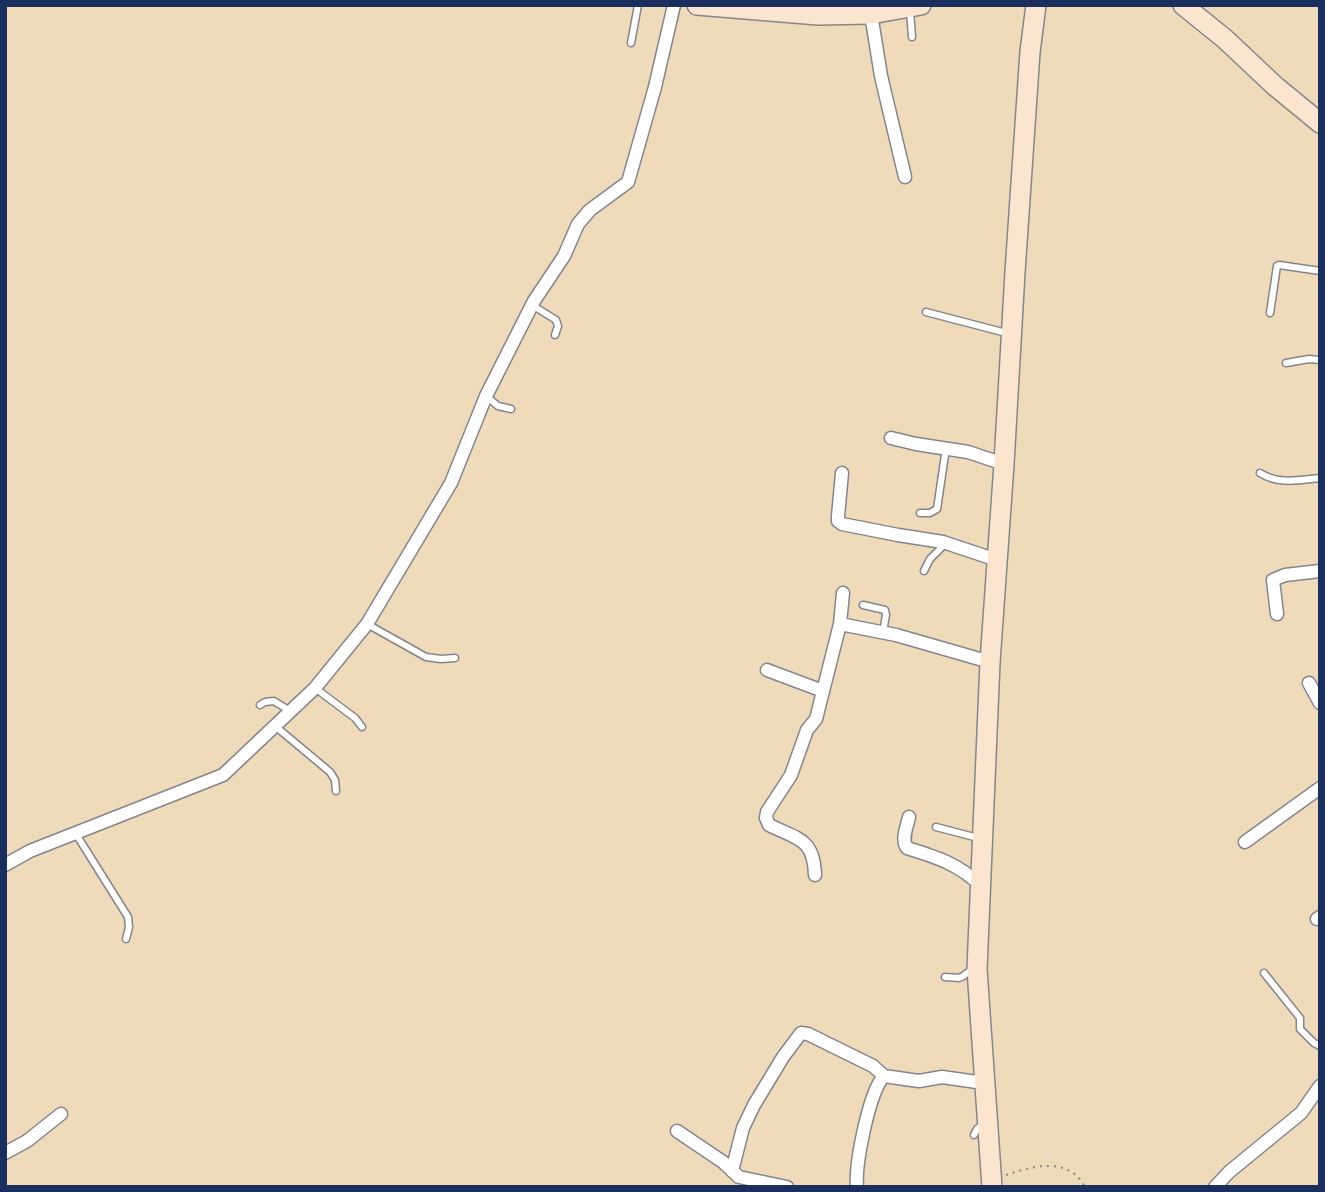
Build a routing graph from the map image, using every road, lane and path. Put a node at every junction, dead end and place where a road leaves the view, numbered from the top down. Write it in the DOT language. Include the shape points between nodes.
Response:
graph roads {
  1 [pos="638,5"];
  2 [pos="674,5"];
  3 [pos="697,5"];
  4 [pos="1036,5"];
  5 [pos="1183,5"];
  6 [pos="913,6"];
  7 [pos="821,10"];
  8 [pos="871,14"];
  9 [pos="912,37"];
  10 [pos="631,43"];
  11 [pos="1320,123"];
  12 [pos="905,177"];
  13 [pos="1320,271"];
  14 [pos="532,305"];
  15 [pos="926,312"];
  16 [pos="1270,313"];
  17 [pos="555,335"];
  18 [pos="1012,335"];
  19 [pos="1320,359"];
  20 [pos="1286,363"];
  21 [pos="486,396"];
  22 [pos="511,410"];
  23 [pos="891,438"];
  24 [pos="946,448"];
  25 [pos="1004,464"];
  26 [pos="842,473"];
  27 [pos="1260,473"];
  28 [pos="1320,478"];
  29 [pos="920,513"];
  30 [pos="943,542"];
  31 [pos="997,560"];
  32 [pos="924,571"];
  33 [pos="1320,571"];
  34 [pos="843,593"];
  35 [pos="863,605"];
  36 [pos="1277,614"];
  37 [pos="367,624"];
  38 [pos="840,624"];
  39 [pos="883,632"];
  40 [pos="455,658"];
  41 [pos="990,662"];
  42 [pos="767,670"];
  43 [pos="1309,683"];
  44 [pos="315,688"];
  45 [pos="824,691"];
  46 [pos="1320,703"];
  47 [pos="260,705"];
  48 [pos="290,711"];
  49 [pos="275,726"];
  50 [pos="362,727"];
  51 [pos="1320,788"];
  52 [pos="336,791"];
  53 [pos="909,817"];
  54 [pos="936,827"];
  55 [pos="76,834"];
  56 [pos="984,840"];
  57 [pos="1245,842"];
  58 [pos="5,865"];
  59 [pos="815,874"];
  60 [pos="981,886"];
  61 [pos="126,939"];
  62 [pos="977,969"];
  63 [pos="1264,973"];
  64 [pos="946,977"];
  65 [pos="1320,1046"];
  66 [pos="884,1076"];
  67 [pos="984,1083"];
  68 [pos="1320,1086"];
  69 [pos="61,1114"];
  70 [pos="677,1131"];
  71 [pos="5,1153"];
  72 [pos="736,1178"];
  73 [pos="992,1183"];
  74 [pos="787,1187"];
  75 [pos="857,1187"];
  76 [pos="1086,1187"];
  77 [pos="1215,1187"];
  1 -- 10 [label="lane"];
  2 -- 14 [label="street" via="628,181 578,224 564,256"];
  3 -- 7 [label="street"];
  4 -- 18 [label="street"];
  5 -- 11 [label="street"];
  6 -- 8 [label="street"];
  6 -- 9 [label="lane"];
  7 -- 8 [label="street"];
  8 -- 12 [label="street"];
  13 -- 16 [label="lane" via="1277,266"];
  14 -- 17 [label="lane" via="556,320"];
  14 -- 21 [label="street"];
  15 -- 18 [label="lane"];
  18 -- 25 [label="street"];
  19 -- 20 [label="lane"];
  21 -- 22 [label="lane"];
  21 -- 37 [label="street" via="451,483"];
  23 -- 24 [label="street"];
  24 -- 25 [label="street"];
  24 -- 29 [label="lane" via="937,509"];
  25 -- 31 [label="street"];
  26 -- 30 [label="street" via="838,521 842,524"];
  27 -- 28 [label="lane" via="1283,481"];
  30 -- 31 [label="street"];
  30 -- 32 [label="lane"];
  31 -- 41 [label="street"];
  33 -- 36 [label="street" via="1273,580"];
  34 -- 38 [label="street"];
  35 -- 39 [label="lane" via="885,610"];
  37 -- 40 [label="lane" via="426,657"];
  37 -- 44 [label="street"];
  38 -- 39 [label="street"];
  38 -- 45 [label="street"];
  39 -- 41 [label="street"];
  41 -- 56 [label="street"];
  42 -- 45 [label="street"];
  43 -- 46 [label="street"];
  44 -- 48 [label="street"];
  44 -- 50 [label="lane"];
  45 -- 59 [label="street" via="791,775 766,818 769,825 806,844"];
  47 -- 48 [label="lane" via="274,701"];
  48 -- 49 [label="street"];
  49 -- 52 [label="lane" via="330,772"];
  49 -- 55 [label="street" via="216,779"];
  51 -- 57 [label="street"];
  53 -- 60 [label="street" via="905,847 940,858"];
  54 -- 56 [label="lane"];
  55 -- 58 [label="street"];
  55 -- 61 [label="lane" via="128,917"];
  56 -- 60 [label="street"];
  60 -- 62 [label="street"];
  62 -- 64 [label="lane" via="959,978"];
  62 -- 67 [label="street"];
  63 -- 65 [label="lane" via="1300,1018 1300,1029"];
  66 -- 67 [label="street" via="919,1082 942,1077"];
  66 -- 72 [label="street" via="873,1066 801,1033 743,1128"];
  66 -- 75 [label="street" via="871,1100"];
  67 -- 73 [label="street" via="981,1133"];
  68 -- 77 [label="street" via="1301,1113"];
  69 -- 71 [label="street"];
  70 -- 72 [label="street" via="723,1162"];
  72 -- 74 [label="street"];
  73 -- 76 [label="path" via="1030,1168 1052,1166 1067,1168"];
}
